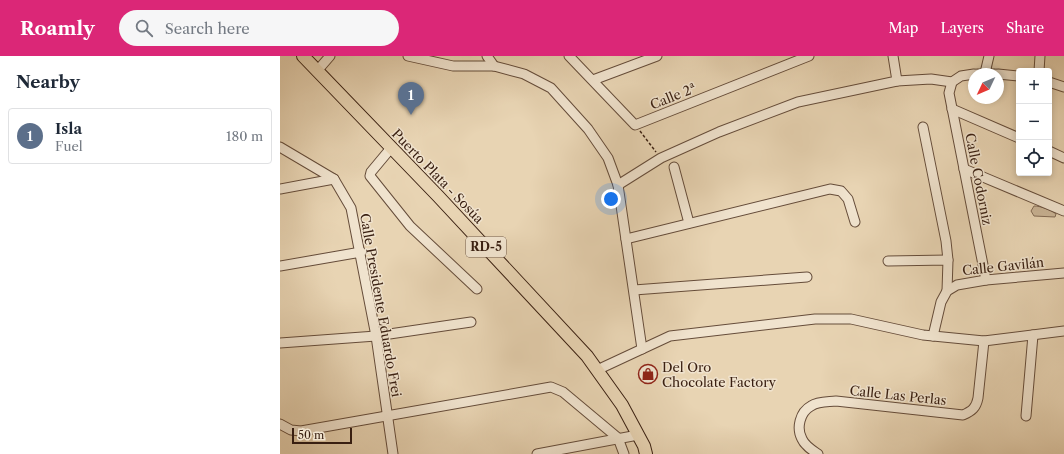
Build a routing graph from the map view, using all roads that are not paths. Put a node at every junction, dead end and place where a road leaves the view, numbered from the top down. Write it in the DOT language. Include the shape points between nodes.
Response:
graph roads {
  1 [pos="303,56"];
  2 [pos="330,56"];
  3 [pos="408,56"];
  4 [pos="487,56"];
  5 [pos="569,56"];
  6 [pos="657,56"];
  7 [pos="809,56"];
  8 [pos="893,56"];
  9 [pos="989,56"];
  10 [pos="1040,56"];
  11 [pos="494,66"];
  12 [pos="984,68"];
  13 [pos="1039,68"];
  14 [pos="317,70"];
  15 [pos="968,75"];
  16 [pos="1004,75"];
  17 [pos="1016,76"];
  18 [pos="593,80"];
  19 [pos="897,81"];
  20 [pos="952,82"];
  21 [pos="1052,83"];
  22 [pos="1064,87"];
  23 [pos="952,109"];
  24 [pos="923,127"];
  25 [pos="1016,137"];
  26 [pos="280,147"];
  27 [pos="391,148"];
  28 [pos="1052,152"];
  29 [pos="1064,158"];
  30 [pos="674,167"];
  31 [pos="964,170"];
  32 [pos="334,179"];
  33 [pos="618,185"];
  34 [pos="280,189"];
  35 [pos="1064,211"];
  36 [pos="855,222"];
  37 [pos="689,223"];
  38 [pos="626,239"];
  39 [pos="361,252"];
  40 [pos="948,260"];
  41 [pos="888,261"];
  42 [pos="280,266"];
  43 [pos="1064,273"];
  44 [pos="807,277"];
  45 [pos="986,280"];
  46 [pos="477,289"];
  47 [pos="634,290"];
  48 [pos="947,291"];
  49 [pos="471,322"];
  50 [pos="1064,332"];
  51 [pos="1033,335"];
  52 [pos="376,336"];
  53 [pos="933,336"];
  54 [pos="984,341"];
  55 [pos="280,343"];
  56 [pos="642,349"];
  57 [pos="597,370"];
  58 [pos="387,415"];
  59 [pos="1026,416"];
  60 [pos="280,424"];
  61 [pos="638,434"];
  62 [pos="618,438"];
  63 [pos="393,454"];
  64 [pos="537,454"];
  65 [pos="624,454"];
  66 [pos="646,454"];
  67 [pos="818,454"];
  1 -- 14 [label="main road, Puerto Plata - Sosúa / RD-5"];
  2 -- 14 [label="street"];
  3 -- 11 [label="street" via="453,66"];
  4 -- 11 [label="street"];
  5 -- 18 [label="street"];
  6 -- 18 [label="street"];
  7 -- 18 [label="street, Calle 2ª" via="635,126"];
  8 -- 19 [label="street"];
  9 -- 12 [label="street"];
  10 -- 13 [label="street"];
  11 -- 33 [label="street" via="524,74 551,88 588,129 608,158"];
  14 -- 27 [label="main road, Puerto Plata - Sosúa / RD-5"];
  15 -- 20 [label="street"];
  16 -- 17 [label="street"];
  19 -- 20 [label="street" via="930,79"];
  19 -- 33 [label="street" via="798,102 719,132 661,158"];
  20 -- 23 [label="street, Calle Codorniz" via="949,93"];
  21 -- 22 [label="street"];
  23 -- 25 [label="street"];
  23 -- 31 [label="street, Calle Codorniz"];
  24 -- 40 [label="street"];
  26 -- 32 [label="street, Calle Presidente Eduardo Frei"];
  27 -- 46 [label="street" via="370,176 410,226"];
  27 -- 57 [label="main road, Puerto Plata - Sosúa / RD-5" via="551,316"];
  28 -- 29 [label="street"];
  30 -- 37 [label="street"];
  31 -- 35 [label="street"];
  31 -- 45 [label="street, Calle Codorniz"];
  32 -- 34 [label="street"];
  32 -- 39 [label="street, Calle Presidente Eduardo Frei" via="351,208"];
  33 -- 38 [label="street"];
  36 -- 37 [label="street" via="848,199 841,191 830,189"];
  37 -- 38 [label="street"];
  38 -- 47 [label="street"];
  39 -- 42 [label="street"];
  39 -- 52 [label="street, Calle Presidente Eduardo Frei"];
  40 -- 41 [label="street"];
  40 -- 48 [label="street"];
  43 -- 45 [label="street, Calle Gavilán"];
  44 -- 47 [label="street"];
  45 -- 48 [label="street, Calle Gavilán" via="957,285"];
  47 -- 56 [label="street"];
  48 -- 53 [label="street" via="941,302"];
  49 -- 52 [label="street"];
  50 -- 51 [label="street"];
  51 -- 54 [label="street"];
  51 -- 59 [label="street"];
  52 -- 55 [label="street"];
  52 -- 58 [label="street, Calle Presidente Eduardo Frei"];
  53 -- 54 [label="street"];
  53 -- 56 [label="street" via="851,319 814,319 670,336"];
  54 -- 67 [label="street, Calle Las Perlas" via="978,398 976,406 970,412 963,415 836,401 822,402 810,406 802,415 798,426 802,439"];
  56 -- 57 [label="street"];
  57 -- 61 [label="main road, Puerto Plata - Sosúa / RD-5" via="622,405"];
  58 -- 60 [label="street" via="301,431 291,430"];
  58 -- 62 [label="street" via="551,387 563,392"];
  58 -- 63 [label="street, Calle Presidente Eduardo Frei"];
  61 -- 62 [label="street"];
  61 -- 66 [label="main road, Puerto Plata - Sosúa / RD-5"];
  62 -- 64 [label="street"];
  62 -- 65 [label="street"];
}
